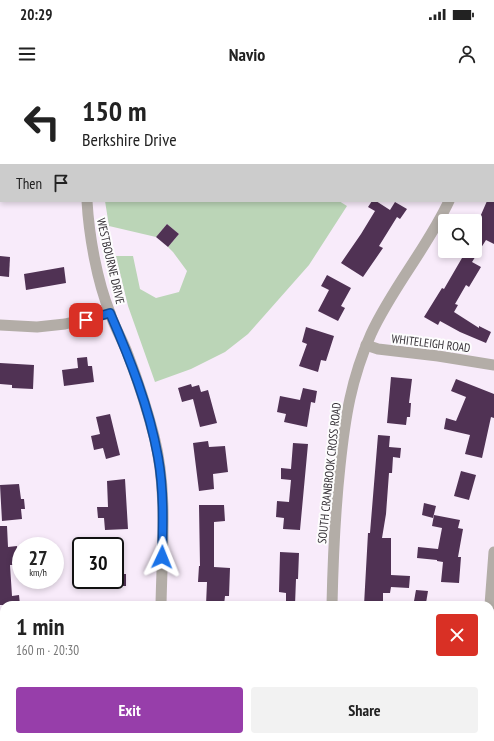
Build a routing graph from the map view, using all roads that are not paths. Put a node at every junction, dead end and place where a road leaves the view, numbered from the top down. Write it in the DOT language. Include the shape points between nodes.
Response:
graph roads {
  1 [pos="87,202"];
  2 [pos="448,202"];
  3 [pos="110,313"];
  4 [pos="0,325"];
  5 [pos="366,345"];
  6 [pos="494,365"];
  7 [pos="494,552"];
  8 [pos="161,601"];
  9 [pos="332,601"];
  10 [pos="490,601"];
  1 -- 3 [label="street, WESTBOURNE DRIVE" via="88,222"];
  2 -- 5 [label="street, SOUTH CRANBROOK CROSS ROAD" via="425,245 383,311"];
  3 -- 4 [label="street" via="65,324 37,327"];
  3 -- 8 [label="street, WESTBOURNE DRIVE" via="141,393 158,458 163,513"];
  5 -- 6 [label="street, WHITELEIGH ROAD" via="378,350"];
  5 -- 9 [label="street, SOUTH CRANBROOK CROSS ROAD" via="355,375 344,434 336,509"];
  7 -- 10 [label="street"];
}
